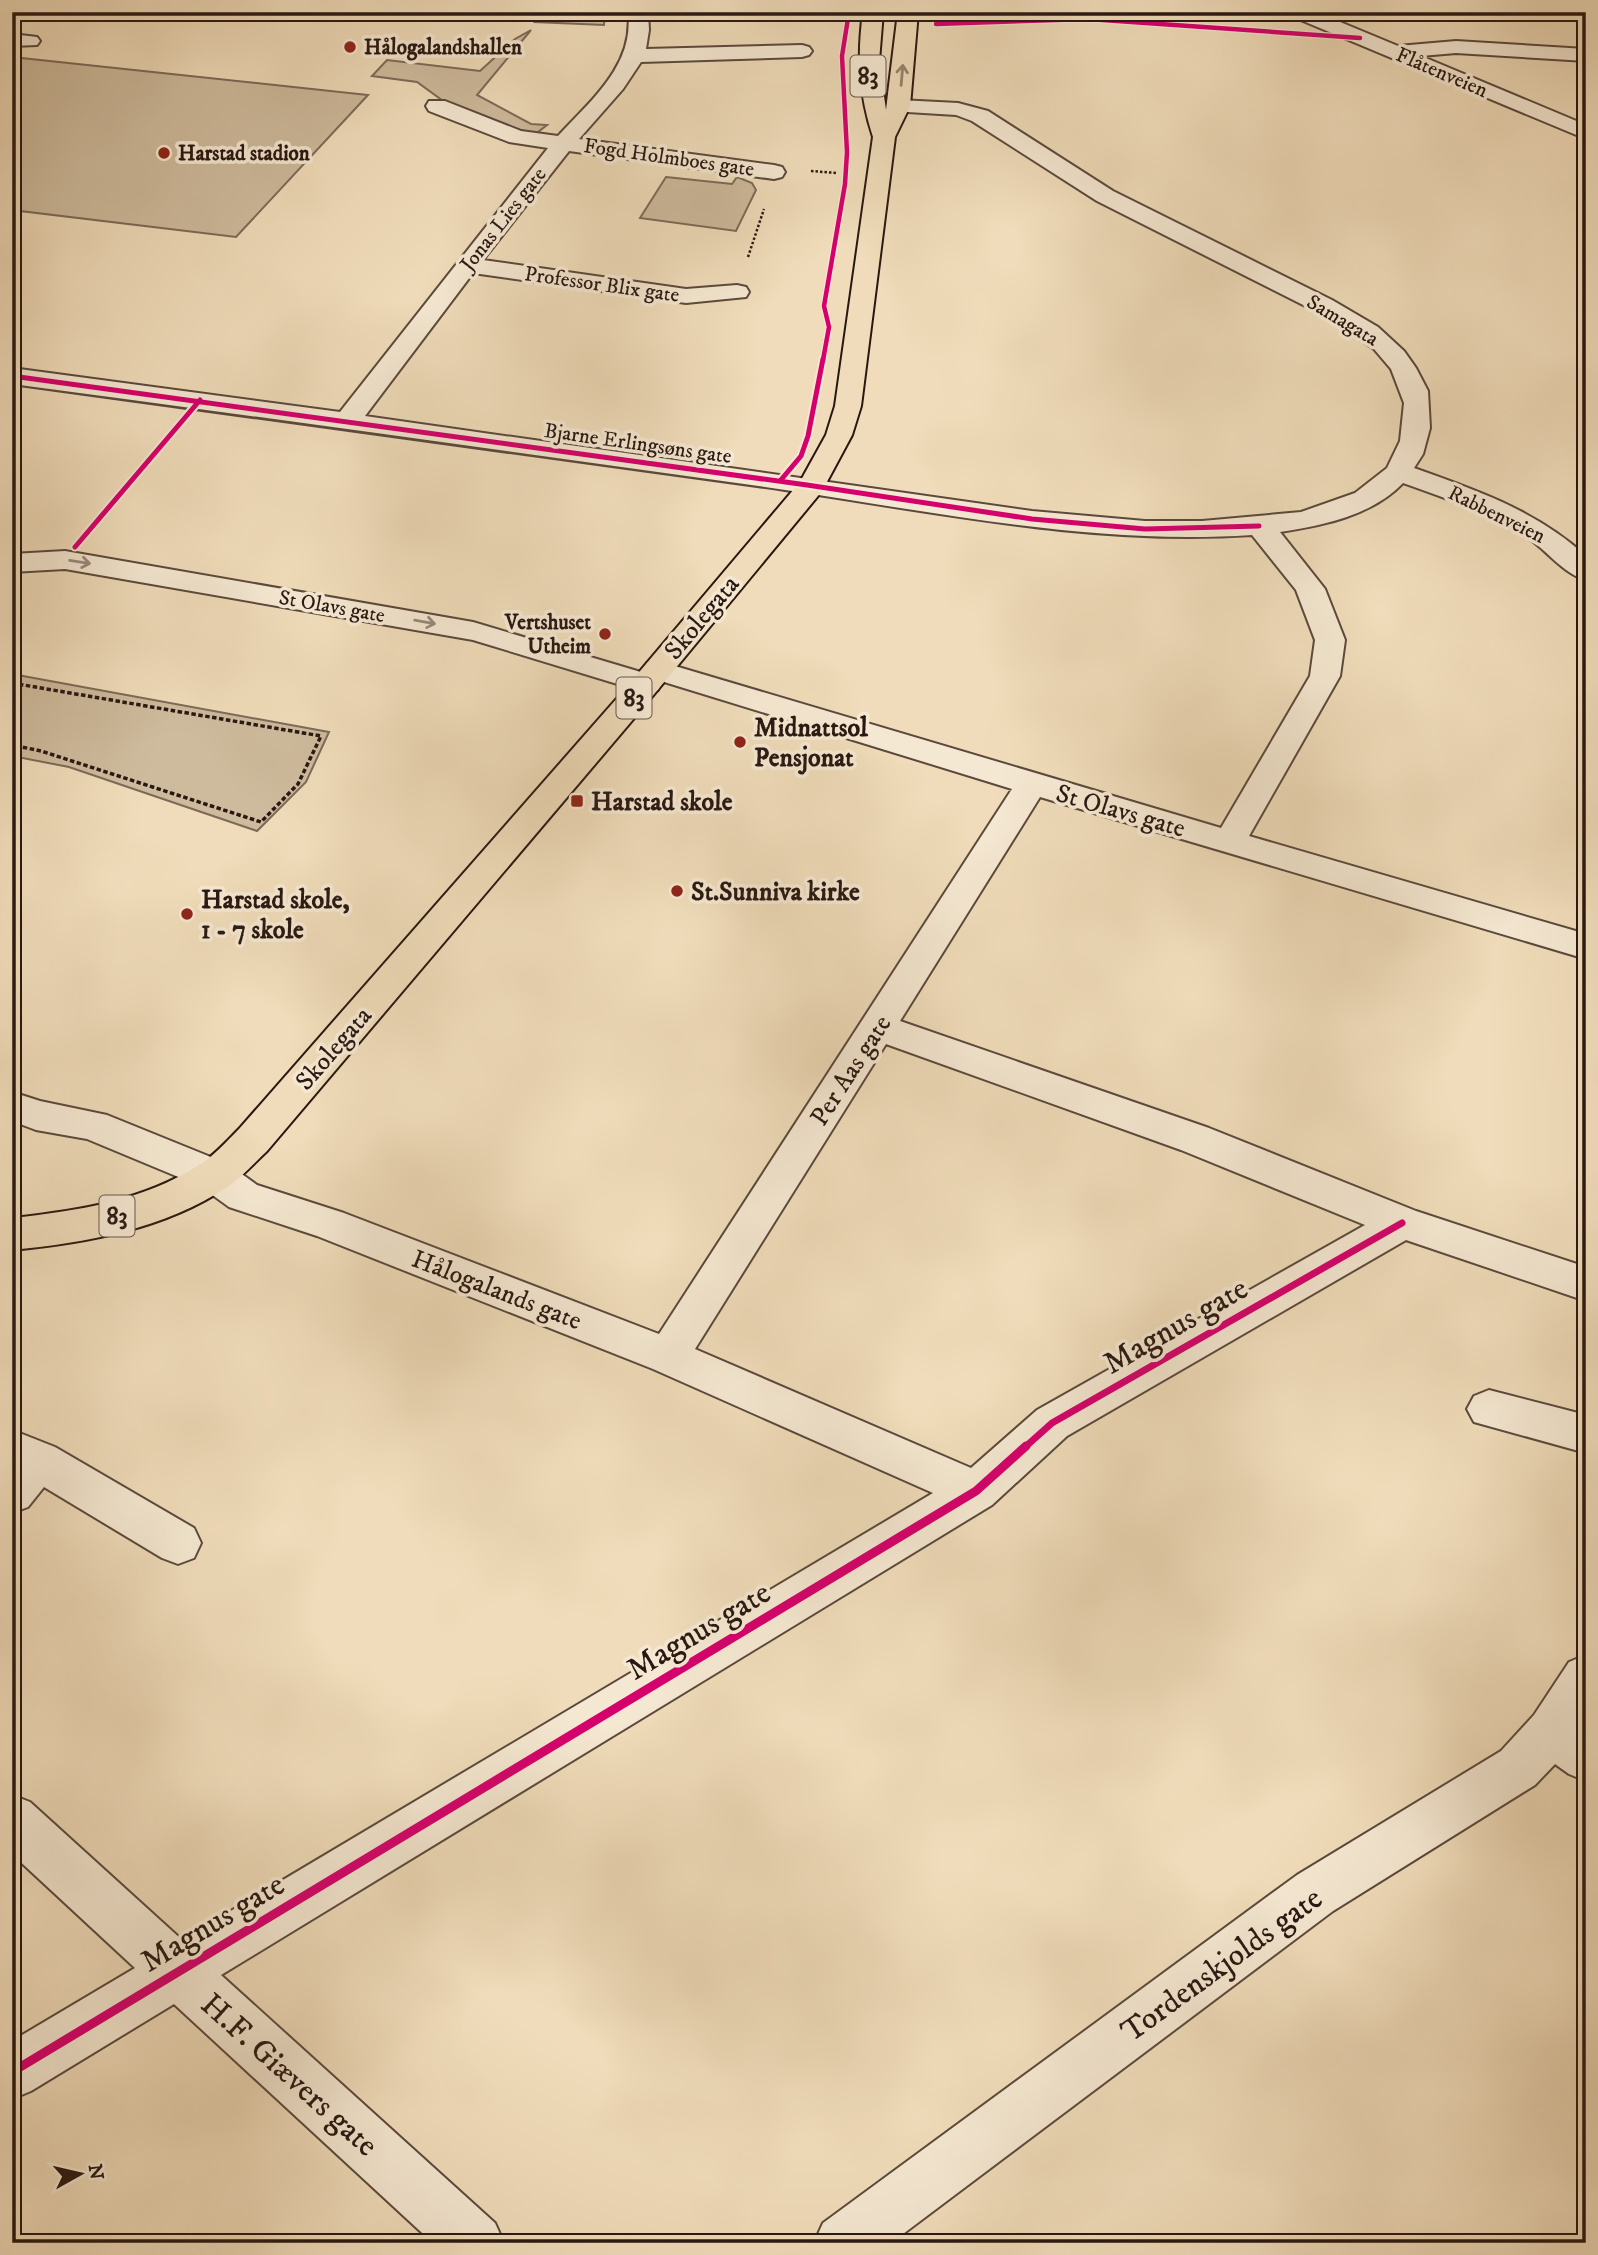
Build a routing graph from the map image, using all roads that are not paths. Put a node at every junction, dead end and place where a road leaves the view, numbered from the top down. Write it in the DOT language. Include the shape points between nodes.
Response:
graph roads {
  1 [pos="638,12"];
  2 [pos="873,12"];
  3 [pos="908,12"];
  4 [pos="1298,12"];
  5 [pos="802,51"];
  6 [pos="1395,52"];
  7 [pos="1586,55"];
  8 [pos="633,56"];
  9 [pos="437,106"];
  10 [pos="899,106"];
  11 [pos="1586,133"];
  12 [pos="884,137"];
  13 [pos="564,143"];
  14 [pos="774,172"];
  15 [pos="467,265"];
  16 [pos="737,292"];
  17 [pos="12,376"];
  18 [pos="348,420"];
  19 [pos="1399,472"];
  20 [pos="812,485"];
  21 [pos="1259,526"];
  22 [pos="12,563"];
  23 [pos="1586,571"];
  24 [pos="652,676"];
  25 [pos="1032,784"];
  26 [pos="1228,842"];
  27 [pos="1586,947"];
  28 [pos="877,1027"];
  29 [pos="12,1106"];
  30 [pos="214,1175"];
  31 [pos="1402,1223"];
  32 [pos="12,1234"];
  33 [pos="1586,1284"];
  34 [pos="668,1356"];
  35 [pos="1489,1409"];
  36 [pos="1586,1434"];
  37 [pos="21,1468"];
  38 [pos="976,1490"];
  39 [pos="178,1543"];
  40 [pos="1586,1678"];
  41 [pos="1568,1744"];
  42 [pos="12,1820"];
  43 [pos="178,1972"];
  44 [pos="12,2071"];
  45 [pos="475,2243"];
  46 [pos="843,2243"];
  1 -- 8 [label="street, Jonas Lies gate"];
  2 -- 12 [label="highway, 83" via="867,67 873,108"];
  10 -- 3 [label="highway, 83, one-way"];
  4 -- 6 [label="street, Flåtenveien"];
  5 -- 8 [label="street"];
  6 -- 7 [label="street" via="1456,47"];
  6 -- 11 [label="street, Flåtenveien"];
  8 -- 13 [label="street, Jonas Lies gate"];
  9 -- 13 [label="street, Fogd Holmboes gate" via="517,137"];
  10 -- 12 [label="highway, 83"];
  10 -- 19 [label="street, Samagata" via="958,109 980,116 1104,195 1334,310 1380,340 1414,383 1419,408 1416,436"];
  12 -- 20 [label="highway, Skolegata / 83" via="848,406 828,460"];
  13 -- 14 [label="street, Fogd Holmboes gate"];
  13 -- 15 [label="street, Jonas Lies gate"];
  15 -- 16 [label="street, Professor Blix gate" via="686,296"];
  15 -- 18 [label="street, Jonas Lies gate"];
  17 -- 18 [label="street, Bjarne Erlingsøns gate"];
  18 -- 20 [label="street, Bjarne Erlingsøns gate"];
  19 -- 21 [label="street, Samagata" via="1373,495 1335,511"];
  19 -- 23 [label="street, Rabbenveien" via="1511,518 1553,541"];
  20 -- 21 [label="street, Bjarne Erlingsøns gate" via="1112,530 1174,532"];
  20 -- 24 [label="highway, Skolegata / 83"];
  21 -- 26 [label="street" via="1310,589 1330,640 1325,676"];
  22 -- 24 [label="street, St Olavs gate, one-way" via="65,560 473,631 600,670"];
  24 -- 25 [label="street, St Olavs gate"];
  24 -- 30 [label="highway, Skolegata / 83" via="292,1096"];
  25 -- 26 [label="street, St Olavs gate"];
  25 -- 28 [label="street, Per Aas gate"];
  26 -- 27 [label="street, St Olavs gate"];
  28 -- 31 [label="street" via="1195,1139"];
  28 -- 34 [label="street, Per Aas gate"];
  29 -- 30 [label="street, Hålogalands gate" via="93,1125"];
  30 -- 32 [label="highway, 83" via="177,1196 100,1222"];
  30 -- 34 [label="street, Hålogalands gate" via="243,1196 330,1224"];
  31 -- 33 [label="street"];
  31 -- 38 [label="street, Magnus gate" via="1052,1423"];
  34 -- 38 [label="street, Hålogalands gate"];
  35 -- 36 [label="street"];
  37 -- 39 [label="street"];
  38 -- 43 [label="street, Magnus gate"];
  40 -- 41 [label="street, Tordenskjolds gate"];
  41 -- 46 [label="street, Tordenskjolds gate" via="1518,1768 1315,1893"];
  42 -- 43 [label="street, H.F. Giævers gate"];
  43 -- 44 [label="street, Magnus gate"];
  43 -- 45 [label="street, H.F. Giævers gate"];
}
